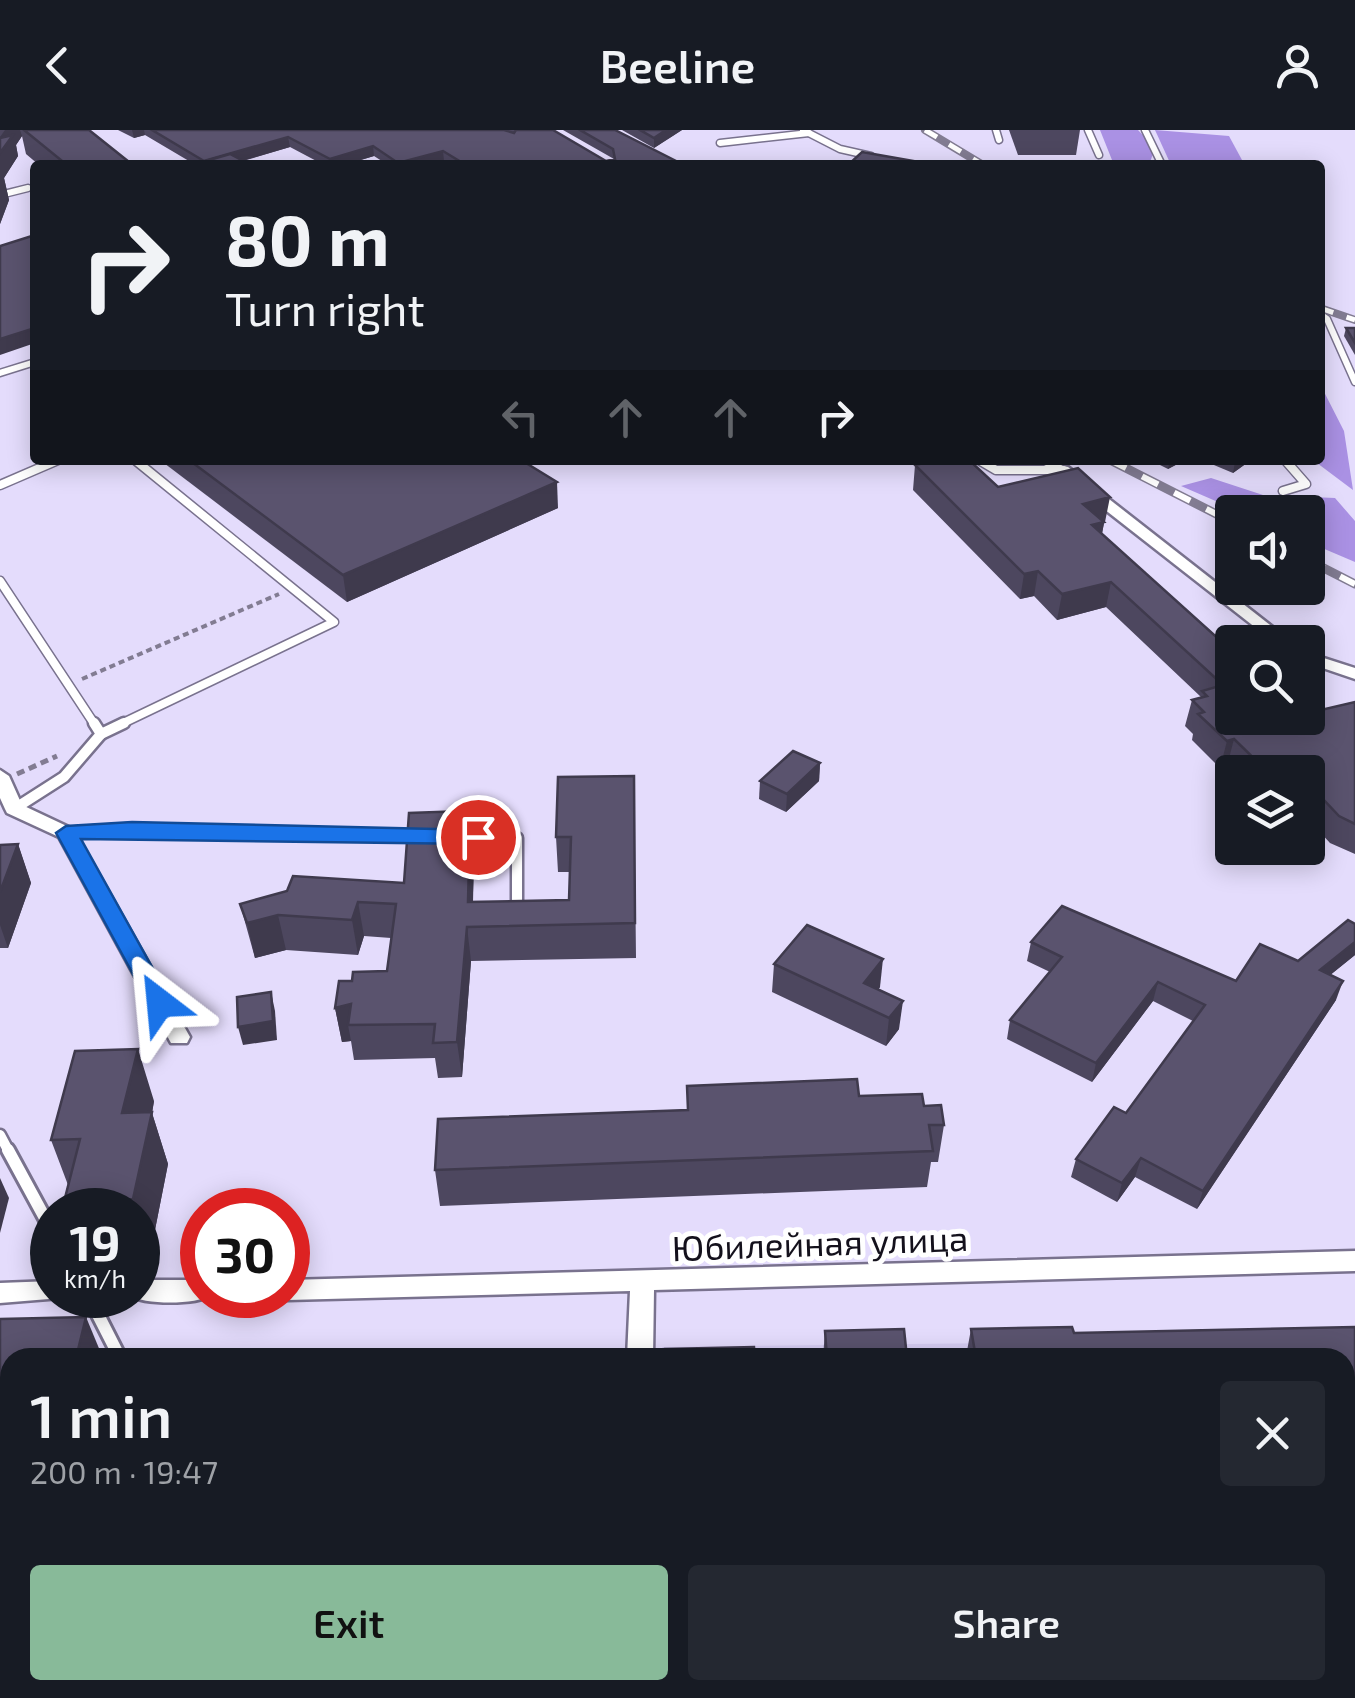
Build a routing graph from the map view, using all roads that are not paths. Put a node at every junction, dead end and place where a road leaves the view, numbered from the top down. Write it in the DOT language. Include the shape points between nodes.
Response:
graph roads {
  1 [pos="996,130"];
  2 [pos="1088,130"];
  3 [pos="1145,130"];
  4 [pos="807,132"];
  5 [pos="999,140"];
  6 [pos="720,143"];
  7 [pos="1099,155"];
  8 [pos="876,157"];
  9 [pos="1160,160"];
  10 [pos="28,188"];
  11 [pos="0,195"];
  12 [pos="1325,318"];
  13 [pos="30,364"];
  14 [pos="0,373"];
  15 [pos="1355,382"];
  16 [pos="46,465"];
  17 [pos="141,465"];
  18 [pos="979,465"];
  19 [pos="1052,465"];
  20 [pos="1289,465"];
  21 [pos="1062,470"];
  22 [pos="0,485"];
  23 [pos="1283,490"];
  24 [pos="0,582"];
  25 [pos="1262,625"];
  26 [pos="1325,664"];
  27 [pos="1355,674"];
  28 [pos="101,734"];
  29 [pos="1,778"];
  30 [pos="7,809"];
  31 [pos="66,833"];
  32 [pos="517,910"];
  33 [pos="179,1037"];
  34 [pos="0,1135"];
  35 [pos="3,1149"];
  36 [pos="30,1194"];
  37 [pos="1355,1261"];
  38 [pos="642,1282"];
  39 [pos="310,1290"];
  40 [pos="30,1292"];
  41 [pos="0,1293"];
  42 [pos="100,1318"];
  43 [pos="115,1348"];
  44 [pos="640,1348"];
  1 -- 5 [label="lane"];
  2 -- 7 [label="lane"];
  3 -- 9 [label="lane"];
  4 -- 6 [label="lane"];
  4 -- 8 [label="lane"];
  10 -- 11 [label="lane"];
  12 -- 15 [label="lane"];
  13 -- 14 [label="lane"];
  16 -- 22 [label="lane"];
  17 -- 28 [label="lane" via="334,622"];
  18 -- 21 [label="lane"];
  19 -- 21 [label="lane"];
  20 -- 23 [label="lane" via="1306,484"];
  21 -- 25 [label="street"];
  24 -- 28 [label="lane"];
  26 -- 27 [label="street"];
  28 -- 30 [label="lane" via="64,777"];
  29 -- 30 [label="street"];
  30 -- 31 [label="street"];
  31 -- 32 [label="lane" via="517,838"];
  31 -- 33 [label="street"];
  34 -- 35 [label="lane"];
  35 -- 36 [label="lane"];
  37 -- 38 [label="street, Юбилейная улица"];
  38 -- 39 [label="street, Юбилейная улица"];
  38 -- 44 [label="street"];
  40 -- 41 [label="street"];
  42 -- 43 [label="lane"];
}
